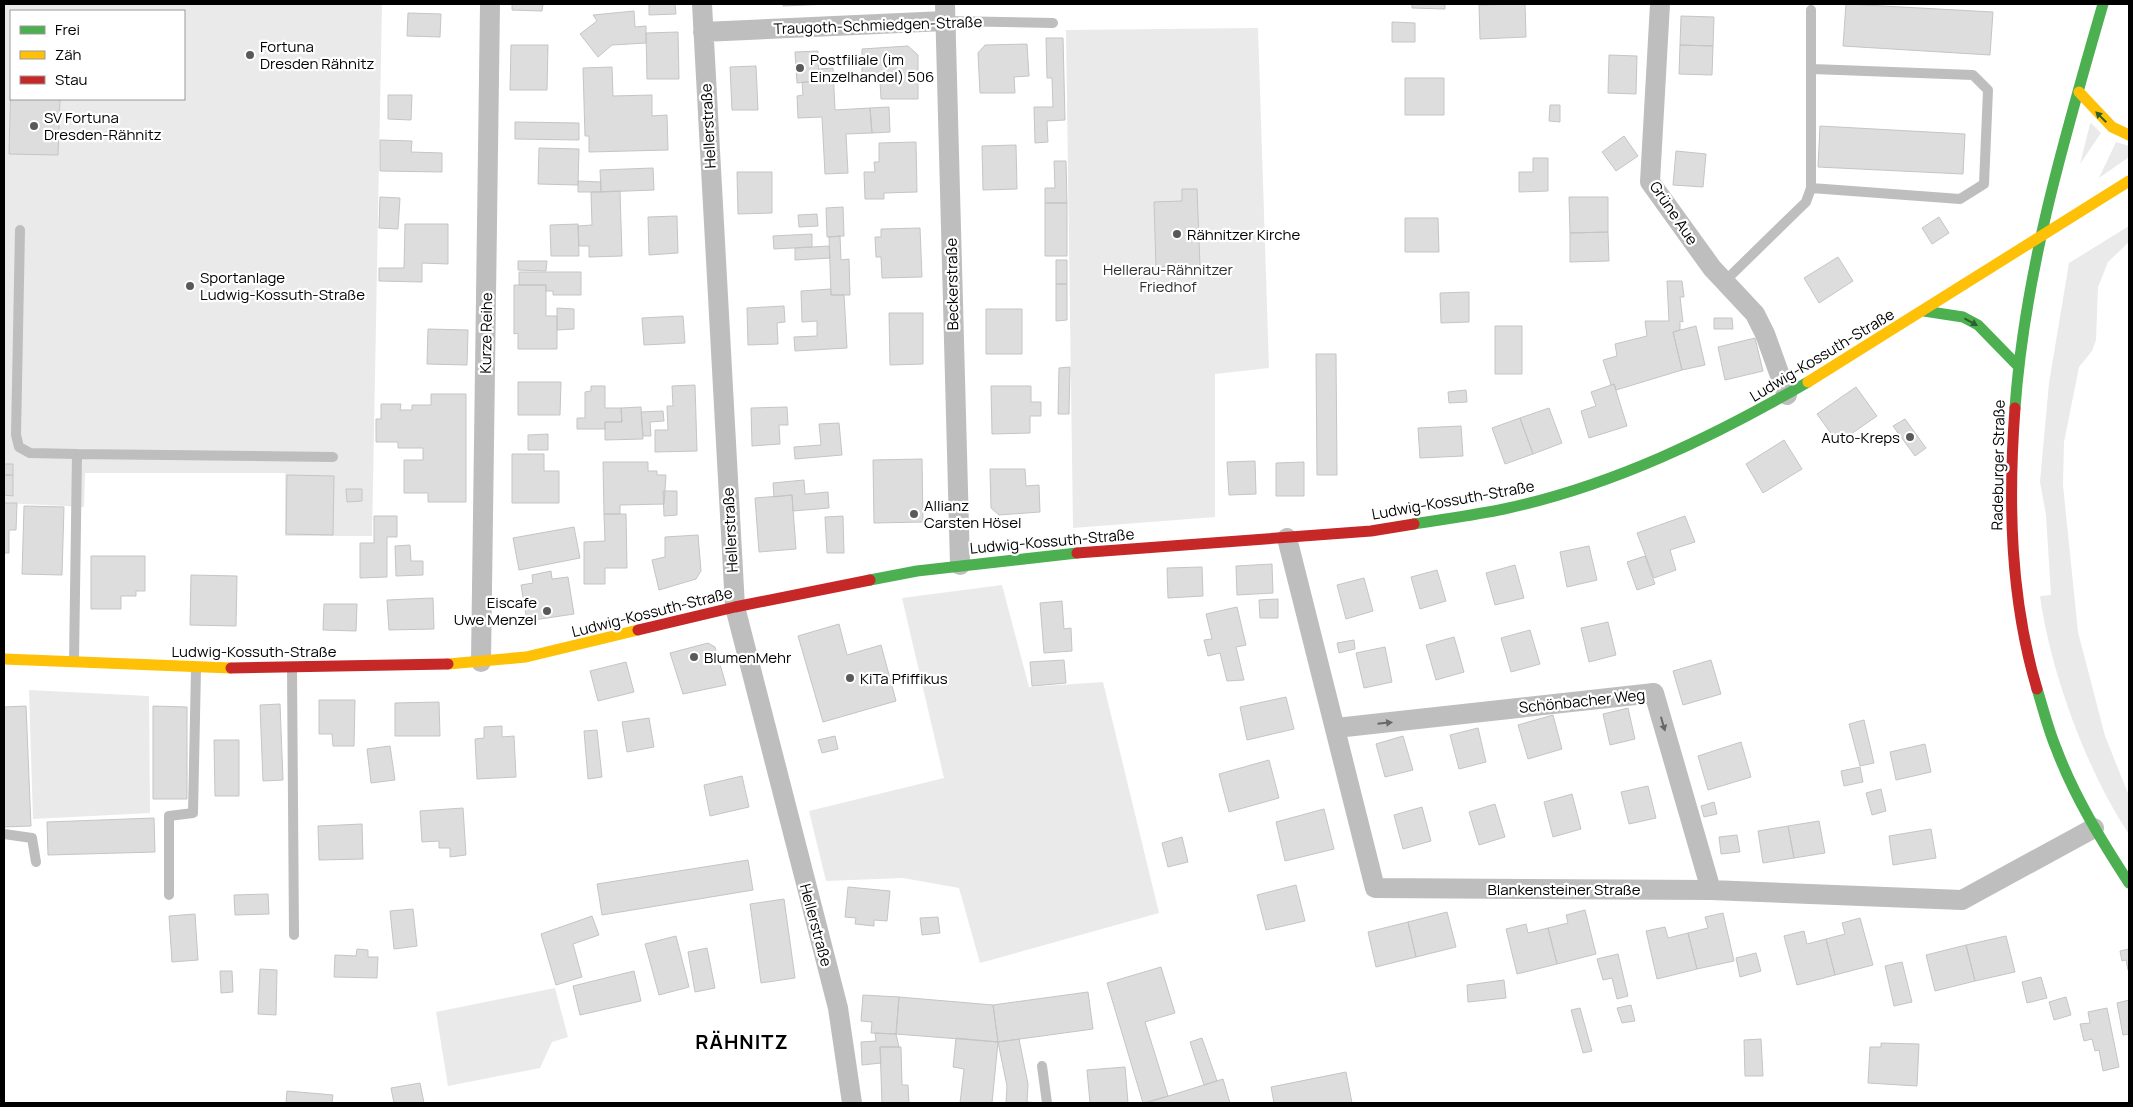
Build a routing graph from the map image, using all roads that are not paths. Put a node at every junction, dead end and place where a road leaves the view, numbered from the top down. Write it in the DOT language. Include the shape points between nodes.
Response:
graph roads {
  1 [pos="490,4"];
  2 [pos="702,4"];
  3 [pos="1660,4"];
  4 [pos="2103,4"];
  5 [pos="1811,10"];
  6 [pos="945,12"];
  7 [pos="1053,23"];
  8 [pos="703,32"];
  9 [pos="1812,69"];
  10 [pos="2079,92"];
  11 [pos="2129,135"];
  12 [pos="2129,181"];
  13 [pos="1811,188"];
  14 [pos="20,230"];
  15 [pos="2043,236"];
  16 [pos="1725,281"];
  17 [pos="1924,311"];
  18 [pos="2018,366"];
  19 [pos="1787,395"];
  20 [pos="77,454"];
  21 [pos="333,457"];
  22 [pos="1287,538"];
  23 [pos="960,565"];
  24 [pos="735,607"];
  25 [pos="4,659"];
  26 [pos="481,662"];
  27 [pos="74,663"];
  28 [pos="292,667"];
  29 [pos="196,668"];
  30 [pos="1336,728"];
  31 [pos="2094,828"];
  32 [pos="4,834"];
  33 [pos="36,862"];
  34 [pos="2129,883"];
  35 [pos="1711,890"];
  36 [pos="169,895"];
  37 [pos="294,936"];
  38 [pos="1042,1066"];
  39 [pos="852,1103"];
  40 [pos="1047,1103"];
  1 -- 26 [label="street, Kurze Reihe"];
  2 -- 8 [label="street, Hellerstraße"];
  3 -- 16 [label="street, Grüne Aue" via="1650,182 1712,268"];
  4 -- 10 [label="street, Radeburger Straße"];
  5 -- 9 [label="lane"];
  6 -- 7 [label="lane, Traugoth-Schmiedgen-Straße"];
  6 -- 8 [label="street, Traugoth-Schmiedgen-Straße"];
  6 -- 23 [label="street, Beckerstraße"];
  8 -- 24 [label="street, Hellerstraße"];
  9 -- 13 [label="lane"];
  9 -- 13 [label="lane" via="1973,75 1988,90 1984,184 1960,200"];
  11 -- 10 [label="street, one-way" via="2106,123"];
  10 -- 15 [label="street, Radeburger Straße" via="2058,165"];
  12 -- 15 [label="street, Ludwig-Kossuth-Straße"];
  13 -- 16 [label="lane" via="1806,202"];
  14 -- 20 [label="lane" via="16,435 19,447 30,453"];
  15 -- 17 [label="street, Ludwig-Kossuth-Straße"];
  15 -- 18 [label="street, Radeburger Straße"];
  16 -- 19 [label="street, Grüne Aue" via="1754,314 1765,334"];
  17 -- 18 [label="street, one-way" via="1963,317 1978,326"];
  17 -- 19 [label="street, Ludwig-Kossuth-Straße"];
  18 -- 31 [label="street, Radeburger Straße" via="2010,431 2010,477 2012,544 2023,637 2055,746"];
  19 -- 22 [label="street, Ludwig-Kossuth-Straße" via="1665,456 1552,497 1414,525"];
  20 -- 21 [label="lane"];
  20 -- 27 [label="lane"];
  22 -- 23 [label="street, Ludwig-Kossuth-Straße" via="1090,551"];
  22 -- 30 [label="street, Blankensteiner Straße"];
  23 -- 24 [label="street, Ludwig-Kossuth-Straße" via="890,575"];
  24 -- 26 [label="street, Ludwig-Kossuth-Straße" via="573,647"];
  24 -- 39 [label="street, Hellerstraße" via="838,1008"];
  25 -- 27 [label="street, Ludwig-Kossuth-Straße"];
  26 -- 28 [label="street, Ludwig-Kossuth-Straße"];
  27 -- 29 [label="street, Ludwig-Kossuth-Straße"];
  28 -- 29 [label="street, Ludwig-Kossuth-Straße"];
  28 -- 37 [label="lane"];
  29 -- 36 [label="lane" via="193,812 169,816"];
  30 -- 35 [label="street, Blankensteiner Straße" via="1375,888"];
  30 -- 35 [label="street, Schönbacher Weg, one-way" via="1654,694"];
  31 -- 34 [label="street, Radeburger Straße"];
  31 -- 35 [label="street, Blankensteiner Straße" via="1962,900"];
  32 -- 33 [label="lane" via="32,838"];
  38 -- 40 [label="lane"];
}
